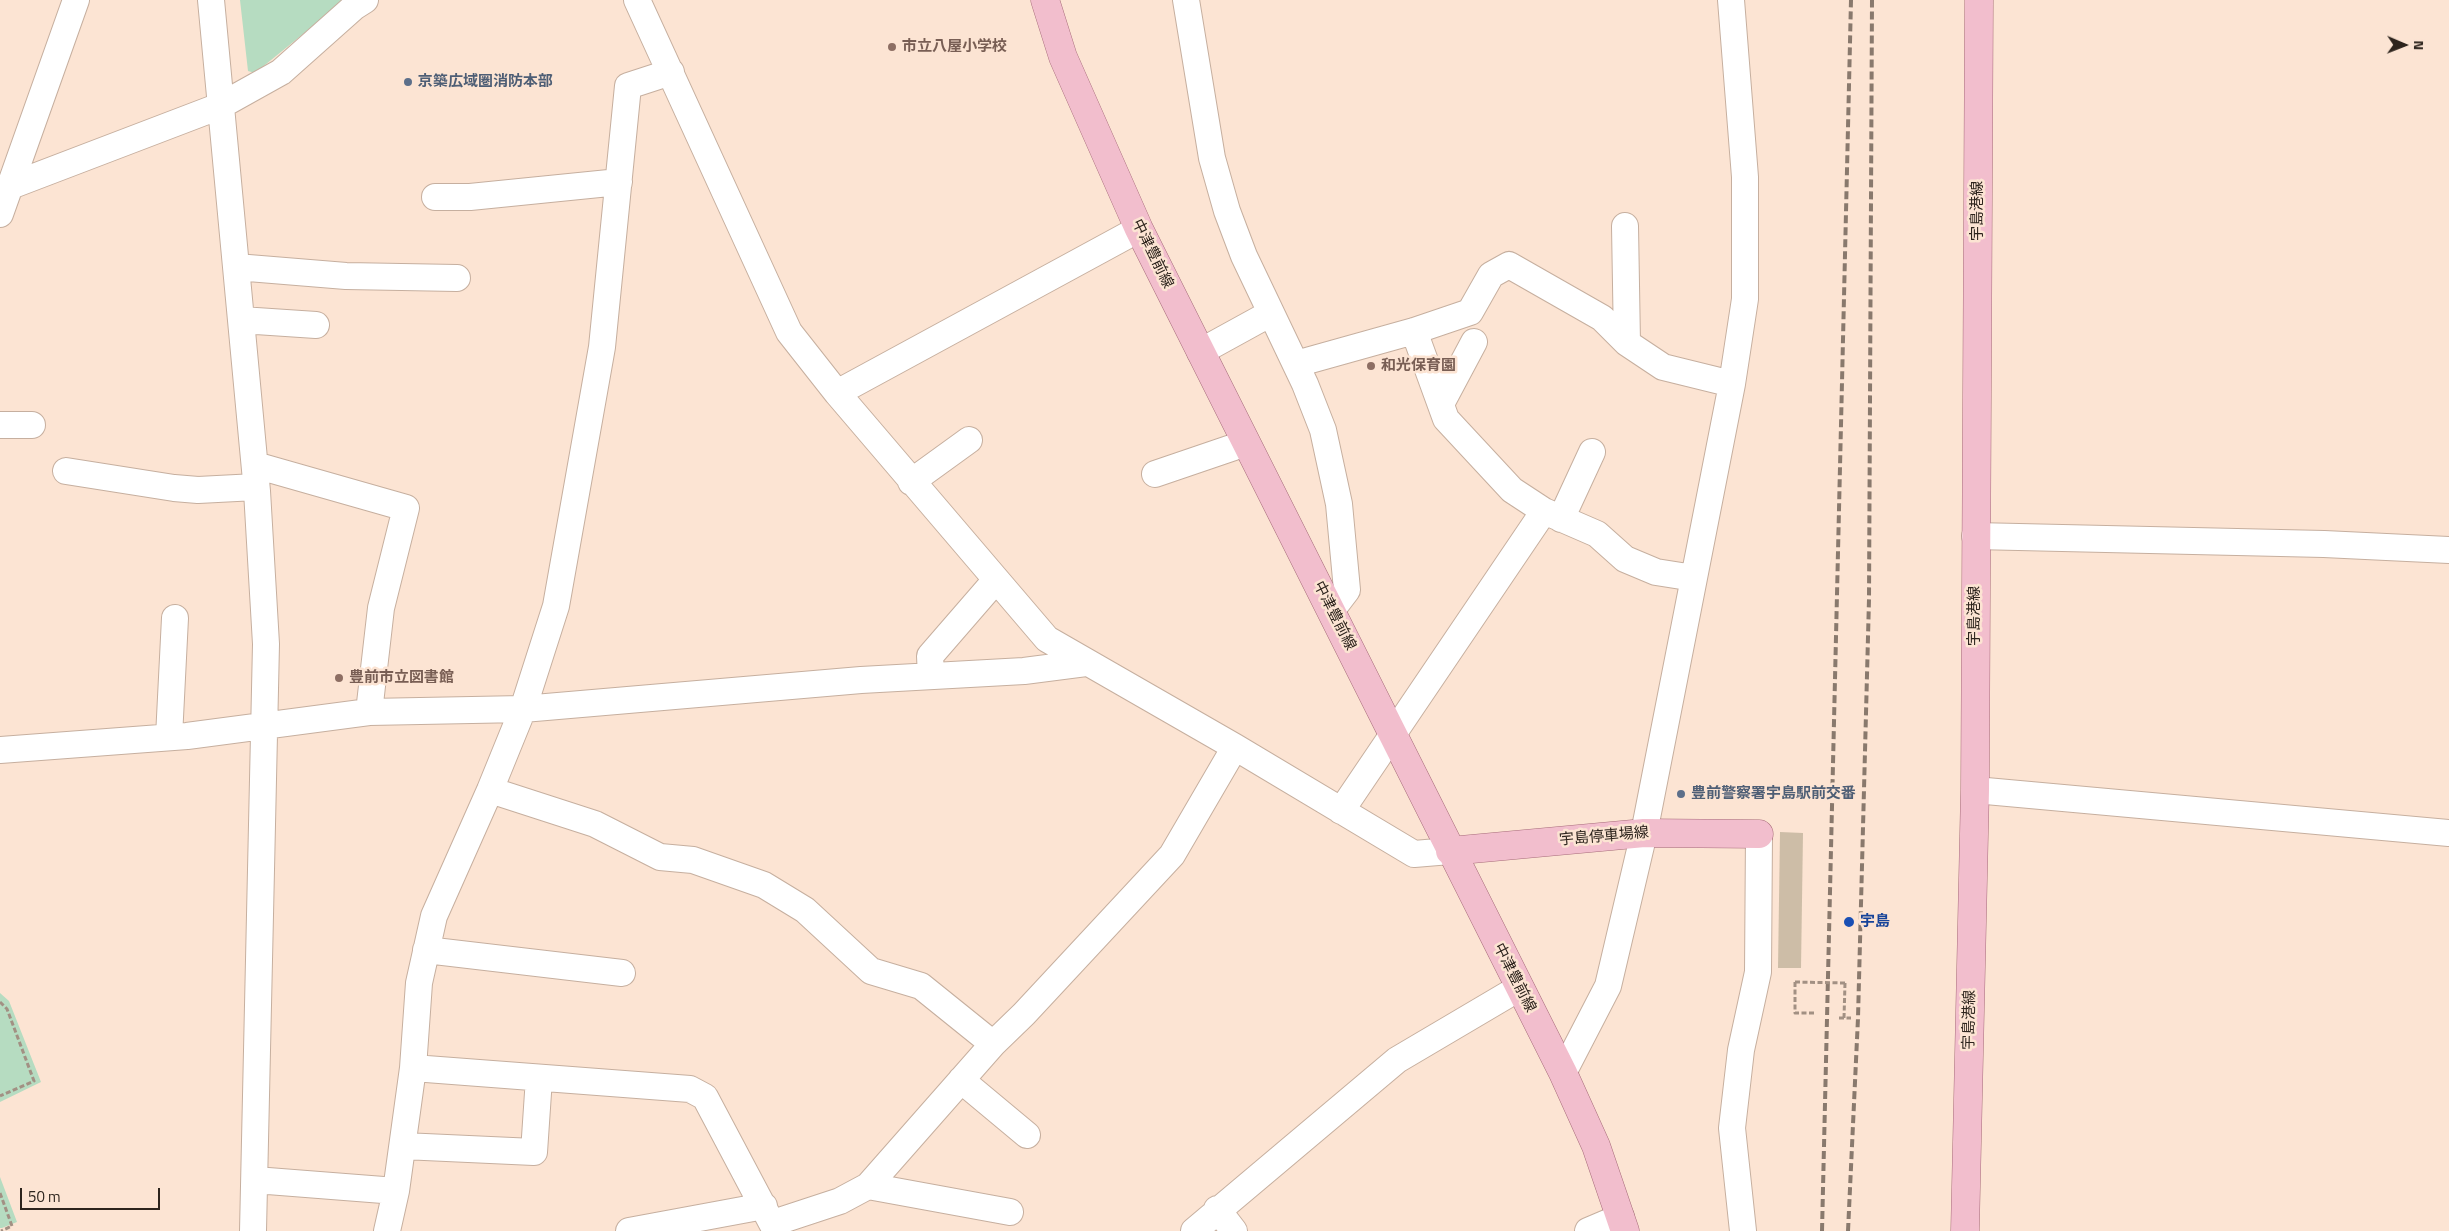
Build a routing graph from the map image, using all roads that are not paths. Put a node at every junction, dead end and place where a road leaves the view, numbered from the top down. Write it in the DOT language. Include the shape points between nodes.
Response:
graph roads {
  1 [pos="76,0"];
  2 [pos="210,0"];
  3 [pos="365,0"];
  4 [pos="637,0"];
  5 [pos="1045,0"];
  6 [pos="1186,0"];
  7 [pos="1731,0"];
  8 [pos="1979,0"];
  9 [pos="671,72"];
  10 [pos="220,106"];
  11 [pos="619,182"];
  12 [pos="6,188"];
  13 [pos="435,196"];
  14 [pos="0,214"];
  15 [pos="1626,226"];
  16 [pos="1138,229"];
  17 [pos="236,267"];
  18 [pos="457,278"];
  19 [pos="1271,313"];
  20 [pos="241,320"];
  21 [pos="316,325"];
  22 [pos="1414,331"];
  23 [pos="1474,342"];
  24 [pos="1627,344"];
  25 [pos="1200,352"];
  26 [pos="1296,364"];
  27 [pos="1732,384"];
  28 [pos="837,393"];
  29 [pos="1441,404"];
  30 [pos="0,425"];
  31 [pos="32,425"];
  32 [pos="968,440"];
  33 [pos="1246,443"];
  34 [pos="1592,452"];
  35 [pos="66,471"];
  36 [pos="1155,474"];
  37 [pos="255,476"];
  38 [pos="911,482"];
  39 [pos="1552,515"];
  40 [pos="1975,536"];
  41 [pos="2449,550"];
  42 [pos="1694,578"];
  43 [pos="995,581"];
  44 [pos="1332,611"];
  45 [pos="176,618"];
  46 [pos="1086,663"];
  47 [pos="930,676"];
  48 [pos="523,709"];
  49 [pos="369,712"];
  50 [pos="266,726"];
  51 [pos="1394,734"];
  52 [pos="169,737"];
  53 [pos="1235,747"];
  54 [pos="0,750"];
  55 [pos="490,790"];
  56 [pos="1975,790"];
  57 [pos="1341,811"];
  58 [pos="1644,832"];
  59 [pos="2449,833"];
  60 [pos="1758,834"];
  61 [pos="1450,852"];
  62 [pos="426,950"];
  63 [pos="622,973"];
  64 [pos="1519,988"];
  65 [pos="992,1044"];
  66 [pos="413,1068"];
  67 [pos="1563,1073"];
  68 [pos="539,1078"];
  69 [pos="961,1080"];
  70 [pos="1027,1135"];
  71 [pos="402,1146"];
  72 [pos="254,1180"];
  73 [pos="868,1186"];
  74 [pos="396,1191"];
  75 [pos="1217,1209"];
  76 [pos="1010,1212"];
  77 [pos="771,1220"];
  78 [pos="1623,1224"];
  79 [pos="253,1231"];
  80 [pos="387,1231"];
  81 [pos="629,1231"];
  82 [pos="1194,1231"];
  83 [pos="1234,1231"];
  84 [pos="1588,1231"];
  85 [pos="1744,1231"];
  86 [pos="1966,1231"];
  1 -- 12 [label="street"];
  2 -- 10 [label="street"];
  3 -- 10 [label="street" via="354,6 281,72"];
  4 -- 9 [label="street"];
  5 -- 16 [label="main road, 中津豊前線" via="1063,57"];
  6 -- 19 [label="street" via="1212,158 1244,256"];
  7 -- 27 [label="street" via="1745,177 1746,299"];
  8 -- 40 [label="main road, 宇島港線"];
  9 -- 11 [label="street" via="628,86"];
  9 -- 28 [label="street" via="789,332"];
  10 -- 12 [label="street"];
  10 -- 17 [label="street"];
  11 -- 13 [label="street" via="470,197"];
  11 -- 48 [label="street" via="602,347 556,606"];
  12 -- 14 [label="street"];
  15 -- 24 [label="street"];
  16 -- 25 [label="main road, 中津豊前線"];
  16 -- 28 [label="street"];
  17 -- 18 [label="street" via="346,276"];
  17 -- 20 [label="street"];
  19 -- 25 [label="street"];
  19 -- 26 [label="street"];
  20 -- 21 [label="street"];
  20 -- 37 [label="street"];
  22 -- 24 [label="street" via="1470,312 1491,274 1509,265 1602,318"];
  22 -- 26 [label="street"];
  22 -- 29 [label="street"];
  23 -- 29 [label="street"];
  24 -- 27 [label="street" via="1662,367"];
  25 -- 33 [label="main road, 中津豊前線"];
  26 -- 44 [label="street" via="1322,430 1339,504 1347,590"];
  27 -- 42 [label="street"];
  28 -- 38 [label="street"];
  29 -- 39 [label="street" via="1446,419 1512,490"];
  30 -- 31 [label="street"];
  32 -- 38 [label="street"];
  33 -- 36 [label="street"];
  33 -- 44 [label="main road, 中津豊前線"];
  34 -- 39 [label="street"];
  35 -- 37 [label="street" via="198,490"];
  37 -- 49 [label="street" via="406,508 380,608"];
  37 -- 50 [label="street" via="266,644"];
  38 -- 43 [label="street"];
  39 -- 42 [label="street" via="1597,534 1625,559 1656,572"];
  39 -- 51 [label="street"];
  40 -- 41 [label="street"];
  40 -- 56 [label="main road, 宇島港線"];
  42 -- 58 [label="street"];
  43 -- 46 [label="street" via="1047,639"];
  43 -- 47 [label="street" via="930,656"];
  44 -- 51 [label="main road, 中津豊前線"];
  45 -- 52 [label="street"];
  46 -- 47 [label="street" via="1024,671"];
  46 -- 53 [label="street"];
  47 -- 48 [label="street"];
  48 -- 49 [label="street"];
  48 -- 55 [label="street"];
  49 -- 50 [label="street"];
  50 -- 52 [label="street"];
  50 -- 72 [label="street"];
  51 -- 57 [label="street"];
  51 -- 61 [label="main road, 中津豊前線"];
  52 -- 54 [label="street"];
  53 -- 57 [label="street"];
  53 -- 65 [label="street" via="1172,855"];
  55 -- 62 [label="street" via="434,916"];
  55 -- 65 [label="street" via="595,824 660,857 693,860 764,885 805,910 871,971 921,986"];
  56 -- 59 [label="street"];
  56 -- 86 [label="main road, 宇島港線"];
  57 -- 61 [label="street" via="1414,854"];
  58 -- 60 [label="main road, 宇島停車場線"];
  58 -- 61 [label="main road, 宇島停車場線"];
  58 -- 67 [label="street" via="1608,986"];
  60 -- 85 [label="street" via="1758,972 1741,1050 1732,1128"];
  61 -- 64 [label="main road, 中津豊前線"];
  62 -- 63 [label="street"];
  62 -- 66 [label="street" via="419,983"];
  64 -- 67 [label="main road, 中津豊前線"];
  64 -- 75 [label="street" via="1397,1060 1265,1173"];
  65 -- 69 [label="street"];
  66 -- 68 [label="street"];
  66 -- 71 [label="street"];
  67 -- 78 [label="main road, 中津豊前線" via="1596,1146"];
  68 -- 71 [label="street" via="534,1152"];
  68 -- 77 [label="street" via="690,1090 705,1096"];
  69 -- 70 [label="street"];
  69 -- 73 [label="street"];
  71 -- 74 [label="street"];
  72 -- 74 [label="street"];
  72 -- 79 [label="street"];
  73 -- 76 [label="street"];
  73 -- 77 [label="street" via="840,1201"];
  74 -- 80 [label="street"];
  75 -- 82 [label="street"];
  75 -- 83 [label="street"];
  77 -- 81 [label="street"];
  78 -- 84 [label="street"];
}
